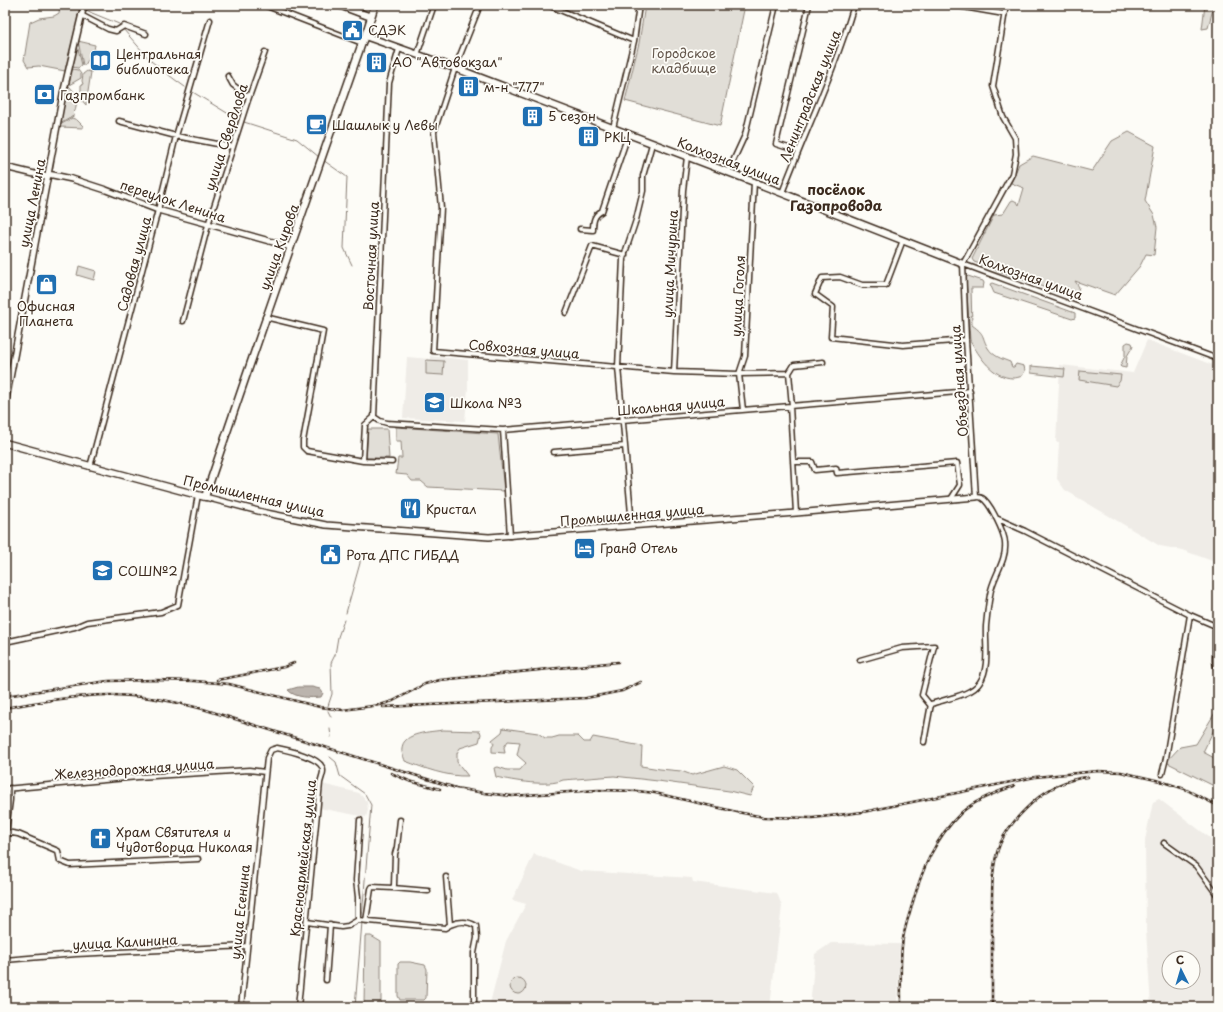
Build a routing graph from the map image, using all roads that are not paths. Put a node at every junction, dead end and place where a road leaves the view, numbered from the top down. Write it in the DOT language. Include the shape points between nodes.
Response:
graph roads {
  1 [pos="264,5"];
  2 [pos="339,5"];
  3 [pos="375,5"];
  4 [pos="434,5"];
  5 [pos="480,5"];
  6 [pos="548,5"];
  7 [pos="639,5"];
  8 [pos="776,5"];
  9 [pos="810,5"];
  10 [pos="854,5"];
  11 [pos="955,5"];
  12 [pos="1006,5"];
  13 [pos="82,10"];
  14 [pos="1004,14"];
  15 [pos="371,17"];
  16 [pos="210,20"];
  17 [pos="146,34"];
  18 [pos="365,36"];
  19 [pos="634,41"];
  20 [pos="362,43"];
  21 [pos="399,49"];
  22 [pos="265,52"];
  23 [pos="416,55"];
  24 [pos="455,68"];
  25 [pos="228,76"];
  26 [pos="249,97"];
  27 [pos="118,121"];
  28 [pos="613,128"];
  29 [pos="628,135"];
  30 [pos="176,136"];
  31 [pos="652,144"];
  32 [pos="233,148"];
  33 [pos="798,151"];
  34 [pos="687,157"];
  35 [pos="5,167"];
  36 [pos="728,172"];
  37 [pos="48,175"];
  38 [pos="754,182"];
  39 [pos="782,193"];
  40 [pos="158,210"];
  41 [pos="208,224"];
  42 [pos="580,229"];
  43 [pos="903,240"];
  44 [pos="291,247"];
  45 [pos="624,255"];
  46 [pos="963,264"];
  47 [pos="566,312"];
  48 [pos="265,317"];
  49 [pos="183,321"];
  50 [pos="966,340"];
  51 [pos="1218,359"];
  52 [pos="823,362"];
  53 [pos="618,367"];
  54 [pos="674,372"];
  55 [pos="790,373"];
  56 [pos="739,374"];
  57 [pos="970,391"];
  58 [pos="5,405"];
  59 [pos="791,406"];
  60 [pos="743,410"];
  61 [pos="374,417"];
  62 [pos="623,420"];
  63 [pos="504,430"];
  64 [pos="5,443"];
  65 [pos="625,446"];
  66 [pos="554,452"];
  67 [pos="363,461"];
  68 [pos="392,462"];
  69 [pos="793,462"];
  70 [pos="90,467"];
  71 [pos="202,496"];
  72 [pos="976,497"];
  73 [pos="951,499"];
  74 [pos="796,513"];
  75 [pos="995,518"];
  76 [pos="632,526"];
  77 [pos="510,536"];
  78 [pos="1190,614"];
  79 [pos="1216,626"];
  80 [pos="5,642"];
  81 [pos="860,660"];
  82 [pos="1218,675"];
  83 [pos="931,706"];
  84 [pos="924,742"];
  85 [pos="265,772"];
  86 [pos="1162,774"];
  87 [pos="7,789"];
  88 [pos="360,820"];
  89 [pos="400,820"];
  90 [pos="6,832"];
  91 [pos="5,838"];
  92 [pos="1164,843"];
  93 [pos="198,859"];
  94 [pos="446,877"];
  95 [pos="393,888"];
  96 [pos="428,891"];
  97 [pos="1218,896"];
  98 [pos="358,920"];
  99 [pos="366,920"];
  100 [pos="307,922"];
  101 [pos="450,925"];
  102 [pos="330,926"];
  103 [pos="247,946"];
  104 [pos="5,960"];
  105 [pos="326,980"];
  106 [pos="241,1007"];
  107 [pos="298,1007"];
  108 [pos="474,1007"];
  1 -- 20 [label="street"];
  2 -- 15 [label="main road"];
  3 -- 15 [label="main road, улица Кирова"];
  4 -- 23 [label="street"];
  5 -- 24 [label="street"];
  6 -- 19 [label="street"];
  7 -- 19 [label="street"];
  8 -- 36 [label="street" via="745,135"];
  9 -- 33 [label="street" via="776,144"];
  10 -- 33 [label="street, Ленинградская улица" via="822,98"];
  11 -- 14 [label="street"];
  12 -- 14 [label="street"];
  13 -- 17 [label="street" via="108,29 116,31 124,26"];
  13 -- 37 [label="street, улица Ленина"];
  14 -- 46 [label="street" via="993,86 1003,117 1015,138 1016,154 1012,174"];
  15 -- 18 [label="main road, улица Кирова"];
  16 -- 30 [label="street, Садовая улица"];
  18 -- 20 [label="main road, улица Кирова"];
  18 -- 21 [label="main road, Колхозная улица"];
  19 -- 28 [label="street"];
  20 -- 44 [label="main road, улица Кирова"];
  21 -- 23 [label="main road, Колхозная улица"];
  21 -- 61 [label="street, Восточная улица" via="389,82 387,100"];
  22 -- 26 [label="street, улица Свердлова"];
  23 -- 24 [label="main road, Колхозная улица"];
  24 -- 28 [label="main road, Колхозная улица"];
  24 -- 53 [label="street, Совхозная улица" via="434,132 441,208 433,351"];
  25 -- 26 [label="street" via="233,85"];
  26 -- 32 [label="street, улица Свердлова"];
  27 -- 30 [label="street"];
  28 -- 29 [label="main road, Колхозная улица"];
  29 -- 31 [label="main road, Колхозная улица"];
  29 -- 42 [label="street" via="602,210 593,222 593,230"];
  30 -- 32 [label="street"];
  30 -- 40 [label="street, Садовая улица"];
  31 -- 34 [label="main road, Колхозная улица"];
  31 -- 45 [label="street" via="643,176 643,191 636,220"];
  32 -- 41 [label="street, улица Свердлова"];
  33 -- 39 [label="street, Ленинградская улица"];
  34 -- 36 [label="main road, Колхозная улица"];
  34 -- 54 [label="street, улица Мичурина" via="683,190"];
  35 -- 37 [label="street, переулок Ленина"];
  36 -- 38 [label="main road, Колхозная улица"];
  37 -- 40 [label="street, переулок Ленина" via="72,179"];
  37 -- 58 [label="street, улица Ленина"];
  38 -- 39 [label="main road, Колхозная улица"];
  38 -- 56 [label="street, улица Гоголя" via="745,356"];
  39 -- 43 [label="main road, Колхозная улица"];
  40 -- 41 [label="street, переулок Ленина"];
  40 -- 70 [label="street, Садовая улица"];
  41 -- 44 [label="street, переулок Ленина"];
  41 -- 49 [label="street, улица Свердлова"];
  43 -- 46 [label="main road, Колхозная улица"];
  43 -- 50 [label="street" via="886,285 862,285 840,277 822,278 815,294 833,308 831,337 903,345"];
  44 -- 48 [label="main road, улица Кирова"];
  45 -- 47 [label="street" via="592,246"];
  45 -- 53 [label="street"];
  46 -- 50 [label="street, Объездная улица"];
  46 -- 51 [label="street, Колхозная улица"];
  48 -- 67 [label="street" via="323,331 303,447 308,451"];
  48 -- 71 [label="main road, улица Кирова"];
  50 -- 57 [label="street, Объездная улица"];
  52 -- 55 [label="street" via="794,365"];
  53 -- 54 [label="street, Совхозная улица"];
  53 -- 62 [label="street"];
  54 -- 56 [label="street, Совхозная улица"];
  55 -- 56 [label="street, Совхозная улица"];
  55 -- 59 [label="street"];
  56 -- 60 [label="street, улица Гоголя"];
  57 -- 59 [label="street, Школьная улица"];
  57 -- 72 [label="street, Объездная улица"];
  59 -- 60 [label="street, Школьная улица"];
  59 -- 69 [label="street"];
  60 -- 62 [label="street, Школьная улица"];
  61 -- 63 [label="street, Школьная улица" via="387,423"];
  61 -- 67 [label="street, Восточная улица" via="365,425"];
  62 -- 63 [label="street, Школьная улица"];
  62 -- 65 [label="street"];
  63 -- 77 [label="street"];
  64 -- 70 [label="main road, Промышленная улица"];
  65 -- 66 [label="street"];
  65 -- 76 [label="street"];
  67 -- 68 [label="street"];
  69 -- 73 [label="street" via="812,462 815,470 836,468 837,472 957,463 960,485"];
  69 -- 74 [label="street"];
  70 -- 71 [label="main road, Промышленная улица"];
  71 -- 77 [label="street, Промышленная улица" via="326,525 489,538"];
  71 -- 80 [label="street, улица Кирова" via="178,605 161,612 87,622 75,628"];
  72 -- 73 [label="street, Промышленная улица"];
  72 -- 75 [label="street" via="983,498"];
  73 -- 74 [label="street, Промышленная улица"];
  74 -- 76 [label="street, Промышленная улица"];
  75 -- 78 [label="street"];
  75 -- 83 [label="street" via="1005,543 1004,554 990,593 984,672 980,683 972,691"];
  76 -- 77 [label="street, Промышленная улица"];
  78 -- 79 [label="street"];
  78 -- 86 [label="street"];
  79 -- 82 [label="street" via="1215,661"];
  81 -- 83 [label="street" via="902,648 934,646 922,695"];
  83 -- 84 [label="street"];
  85 -- 87 [label="street, Железнодорожная улица" via="249,770 138,777"];
  85 -- 100 [label="street, Красноармейская улица" via="271,750 277,748 315,759 324,770 320,783"];
  85 -- 103 [label="street, улица Есенина"];
  87 -- 90 [label="street" via="10,800"];
  88 -- 98 [label="street" via="356,880"];
  89 -- 95 [label="street"];
  90 -- 91 [label="street"];
  90 -- 93 [label="street" via="18,834 58,851 60,861 70,865"];
  92 -- 97 [label="street" via="1196,866"];
  94 -- 101 [label="street"];
  95 -- 96 [label="street"];
  95 -- 99 [label="street" via="372,887"];
  98 -- 99 [label="street"];
  98 -- 102 [label="street" via="348,926"];
  99 -- 101 [label="street" via="445,928"];
  100 -- 102 [label="street"];
  100 -- 107 [label="street, Красноармейская улица"];
  101 -- 108 [label="street" via="458,921 470,922 476,926"];
  102 -- 105 [label="street"];
  103 -- 104 [label="street, улица Калинина"];
  103 -- 106 [label="street, улица Есенина"];
}
